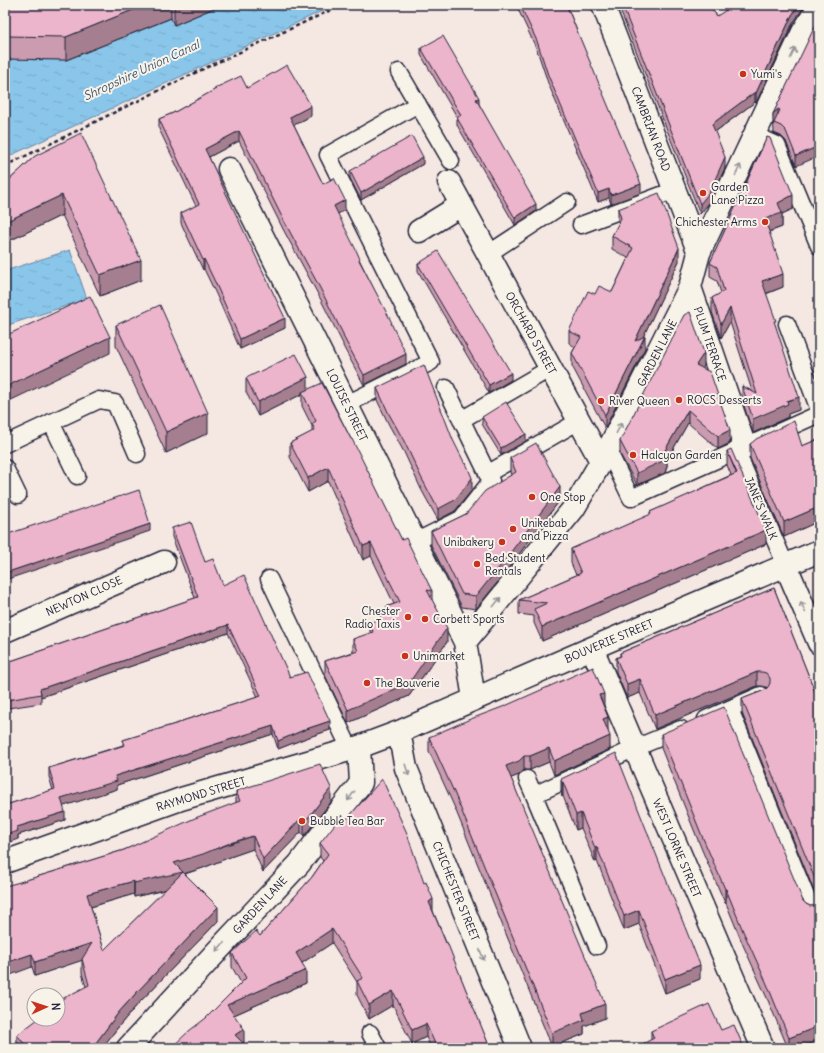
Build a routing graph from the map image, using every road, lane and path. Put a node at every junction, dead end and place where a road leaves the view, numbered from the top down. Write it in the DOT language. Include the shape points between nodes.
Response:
graph roads {
  1 [pos="342,5"];
  2 [pos="603,5"];
  3 [pos="819,6"];
  4 [pos="399,72"];
  5 [pos="418,104"];
  6 [pos="755,135"];
  7 [pos="451,161"];
  8 [pos="5,166"];
  9 [pos="229,169"];
  10 [pos="449,182"];
  11 [pos="675,190"];
  12 [pos="567,202"];
  13 [pos="461,205"];
  14 [pos="581,225"];
  15 [pos="419,231"];
  16 [pos="819,246"];
  17 [pos="699,253"];
  18 [pos="488,254"];
  19 [pos="690,287"];
  20 [pos="787,324"];
  21 [pos="551,368"];
  22 [pos="446,388"];
  23 [pos="347,404"];
  24 [pos="819,410"];
  25 [pos="819,414"];
  26 [pos="461,420"];
  27 [pos="579,421"];
  28 [pos="51,422"];
  29 [pos="5,444"];
  30 [pos="741,449"];
  31 [pos="137,454"];
  32 [pos="605,456"];
  33 [pos="5,468"];
  34 [pos="487,474"];
  35 [pos="77,476"];
  36 [pos="18,496"];
  37 [pos="415,542"];
  38 [pos="819,551"];
  39 [pos="164,562"];
  40 [pos="786,566"];
  41 [pos="269,579"];
  42 [pos="5,631"];
  43 [pos="465,642"];
  44 [pos="819,643"];
  45 [pos="592,648"];
  46 [pos="762,695"];
  47 [pos="474,699"];
  48 [pos="730,709"];
  49 [pos="399,732"];
  50 [pos="355,748"];
  51 [pos="634,748"];
  52 [pos="527,779"];
  53 [pos="534,796"];
  54 [pos="5,862"];
  55 [pos="812,910"];
  56 [pos="597,946"];
  57 [pos="370,1033"];
  58 [pos="128,1048"];
  59 [pos="378,1048"];
  60 [pos="520,1048"];
  61 [pos="763,1048"];
  1 -- 8 [label="path" via="201,70"];
  2 -- 11 [label="street, CAMBRIAN ROAD"];
  6 -- 3 [label="street, GARDEN LANE, one-way" via="803,32"];
  4 -- 5 [label="lane"];
  5 -- 7 [label="lane"];
  5 -- 23 [label="lane" via="328,155 431,362"];
  6 -- 16 [label="lane" via="777,145"];
  17 -- 6 [label="street, GARDEN LANE, one-way"];
  9 -- 23 [label="street, LOUISE STREET"];
  10 -- 13 [label="street, ORCHARD STREET"];
  11 -- 14 [label="lane"];
  11 -- 17 [label="street, CAMBRIAN ROAD"];
  12 -- 18 [label="lane"];
  13 -- 15 [label="street"];
  13 -- 18 [label="street, ORCHARD STREET"];
  17 -- 19 [label="street, GARDEN LANE"];
  18 -- 21 [label="street, ORCHARD STREET"];
  19 -- 30 [label="street, PLUM TERRACE"];
  32 -- 19 [label="street, GARDEN LANE, one-way"];
  20 -- 24 [label="lane"];
  21 -- 26 [label="lane"];
  21 -- 27 [label="street, ORCHARD STREET"];
  22 -- 26 [label="lane"];
  23 -- 37 [label="street, LOUISE STREET"];
  25 -- 30 [label="lane"];
  26 -- 34 [label="lane"];
  27 -- 32 [label="street, ORCHARD STREET"];
  27 -- 34 [label="lane"];
  28 -- 29 [label="lane"];
  28 -- 31 [label="lane" via="99,400 115,403"];
  28 -- 35 [label="lane"];
  30 -- 32 [label="lane" via="631,498"];
  30 -- 40 [label="lane, JANE'S WALK"];
  43 -- 32 [label="street, GARDEN LANE, one-way" via="574,508"];
  33 -- 36 [label="lane"];
  34 -- 37 [label="lane" via="491,481 461,519"];
  37 -- 43 [label="street, LOUISE STREET"];
  38 -- 40 [label="street, BOUVERIE STREET"];
  39 -- 42 [label="street, NEWTON CLOSE"];
  44 -- 40 [label="street, one-way"];
  40 -- 45 [label="street, BOUVERIE STREET"];
  41 -- 50 [label="lane"];
  43 -- 47 [label="street"];
  45 -- 47 [label="street, BOUVERIE STREET"];
  45 -- 51 [label="street, WEST LORNE STREET"];
  46 -- 48 [label="lane"];
  47 -- 49 [label="street, BOUVERIE STREET"];
  48 -- 51 [label="lane"];
  48 -- 55 [label="lane"];
  49 -- 50 [label="street, RAYMOND STREET"];
  49 -- 60 [label="street, CHICHESTER STREET, one-way" via="406,768"];
  50 -- 54 [label="street, RAYMOND STREET" via="181,799"];
  50 -- 58 [label="street, GARDEN LANE, one-way" via="361,783 299,864"];
  51 -- 53 [label="lane"];
  51 -- 61 [label="street, WEST LORNE STREET"];
  52 -- 53 [label="lane"];
  53 -- 56 [label="lane"];
  57 -- 59 [label="lane"];
}
